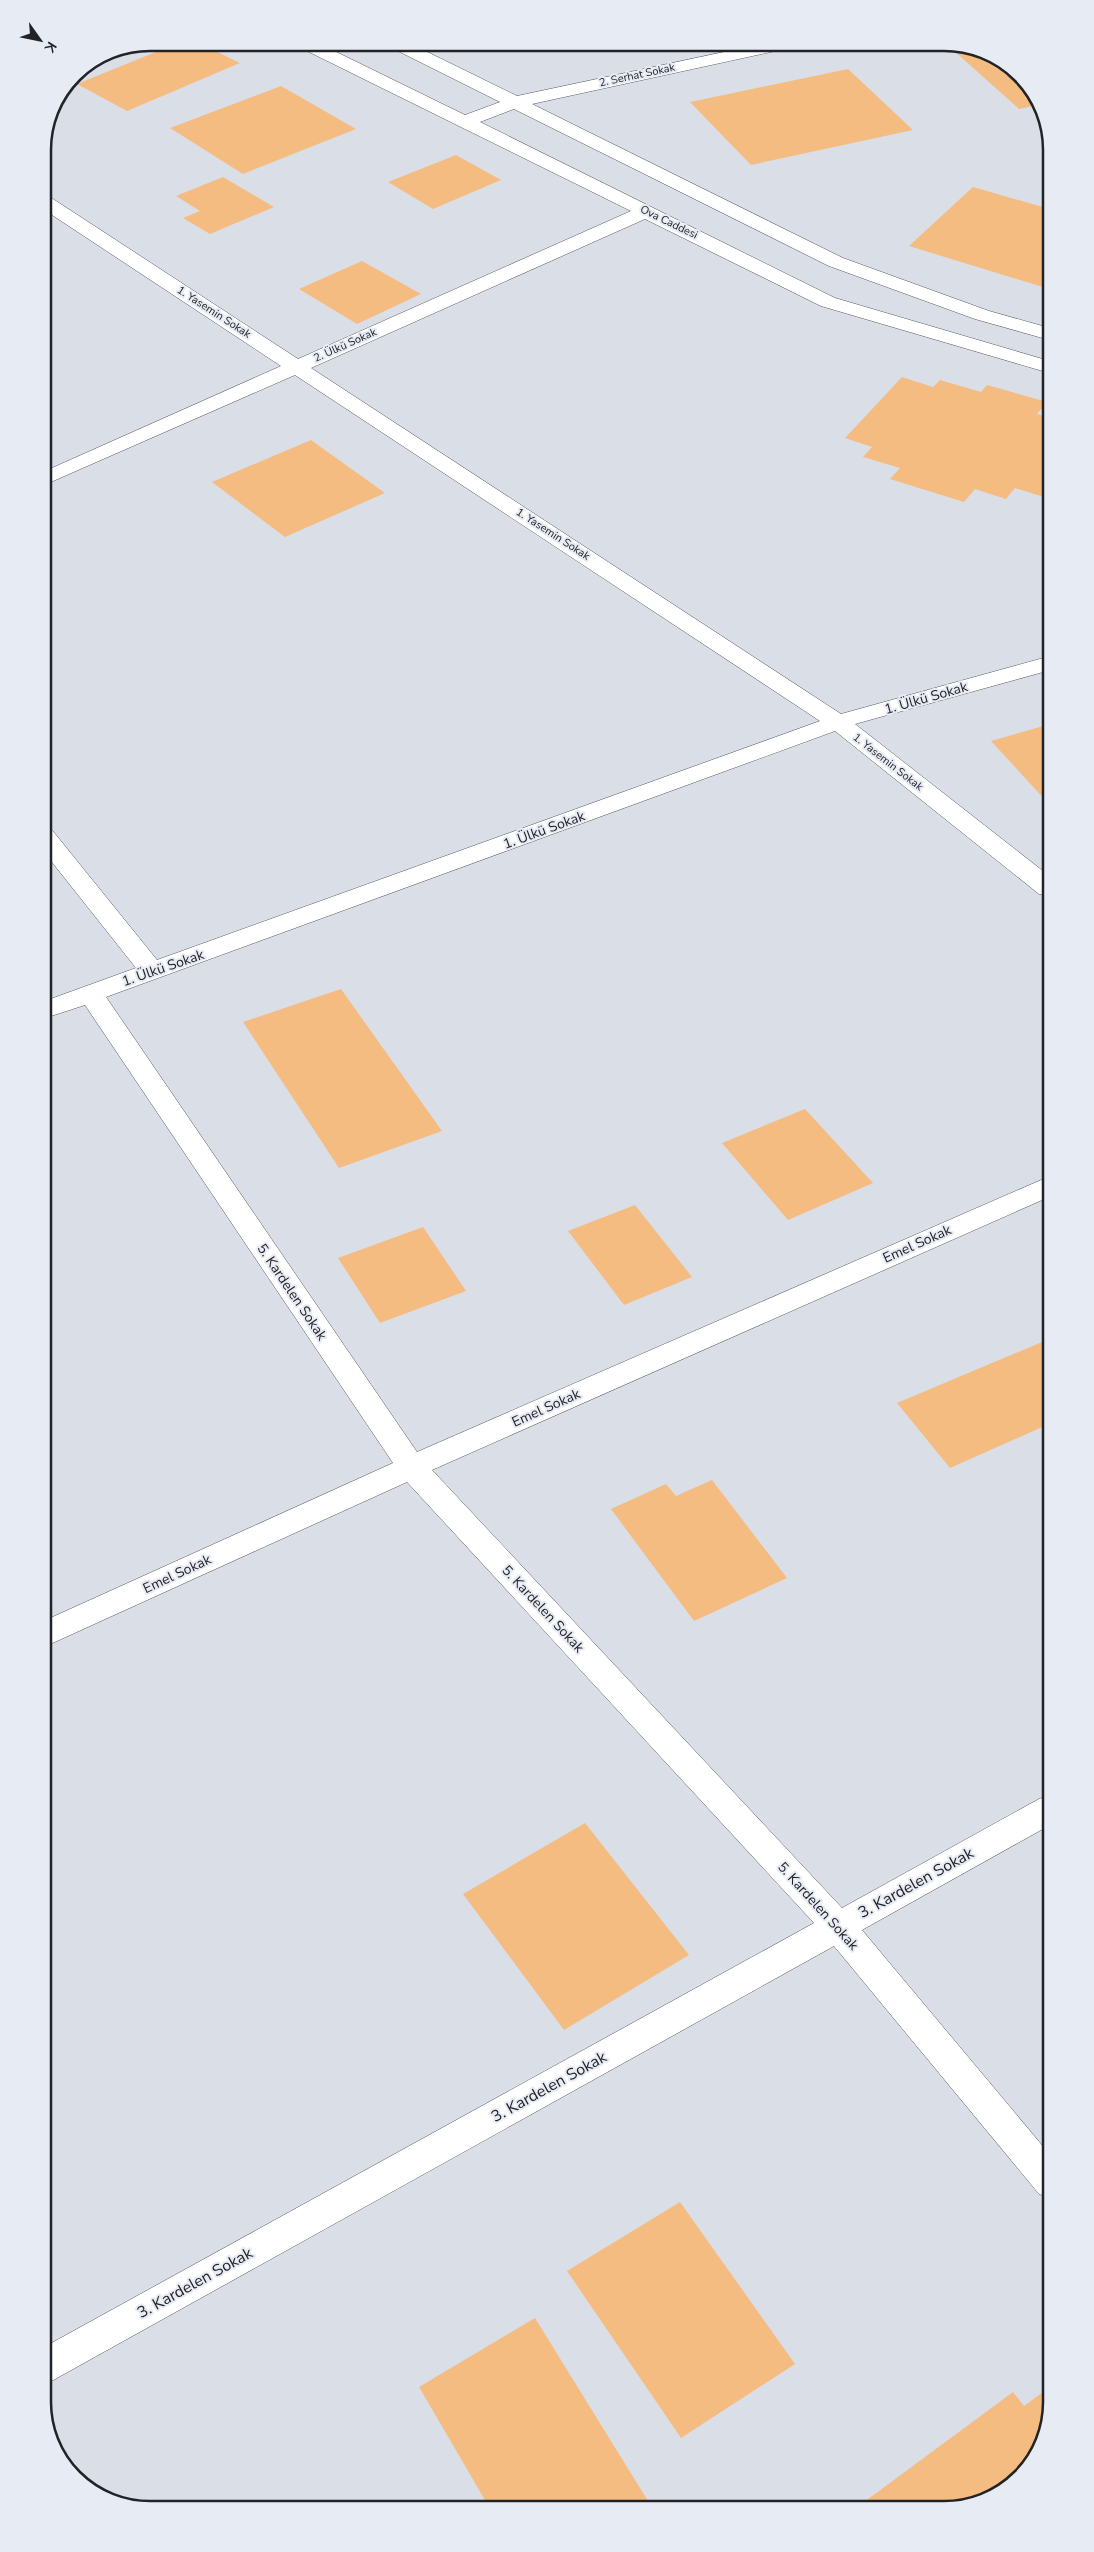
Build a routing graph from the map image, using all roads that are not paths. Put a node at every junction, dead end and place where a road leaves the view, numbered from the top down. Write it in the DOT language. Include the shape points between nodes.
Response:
graph roads {
  1 [pos="324,51"];
  2 [pos="412,51"];
  3 [pos="703,51"];
  4 [pos="751,51"];
  5 [pos="688,64"];
  6 [pos="514,102"];
  7 [pos="465,122"];
  8 [pos="51,206"];
  9 [pos="647,211"];
  10 [pos="1043,332"];
  11 [pos="1043,365"];
  12 [pos="298,366"];
  13 [pos="51,476"];
  14 [pos="1043,665"];
  15 [pos="838,722"];
  16 [pos="51,844"];
  17 [pos="1043,884"];
  18 [pos="153,972"];
  19 [pos="90,993"];
  20 [pos="51,1008"];
  21 [pos="1043,1188"];
  22 [pos="411,1467"];
  23 [pos="51,1632"];
  24 [pos="1043,1813"];
  25 [pos="838,1926"];
  26 [pos="1043,2172"];
  27 [pos="51,2363"];
  1 -- 7 [label="street, Ova Caddesi"];
  2 -- 6 [label="street"];
  3 -- 5 [label="street"];
  4 -- 5 [label="street, 2. Serhat Sokak"];
  5 -- 6 [label="street, 2. Serhat Sokak"];
  6 -- 7 [label="street, 2. Serhat Sokak"];
  6 -- 10 [label="street" via="836,262"];
  7 -- 9 [label="street, Ova Caddesi"];
  8 -- 12 [label="street, 1. Yasemin Sokak"];
  9 -- 11 [label="street, Ova Caddesi" via="828,302"];
  9 -- 12 [label="street, 2. Ülkü Sokak"];
  12 -- 13 [label="street, 2. Ülkü Sokak"];
  12 -- 15 [label="street, 1. Yasemin Sokak"];
  14 -- 15 [label="street, 1. Ülkü Sokak"];
  15 -- 17 [label="street, 1. Yasemin Sokak"];
  15 -- 18 [label="street, 1. Ülkü Sokak"];
  16 -- 18 [label="street"];
  18 -- 19 [label="street, 1. Ülkü Sokak"];
  19 -- 20 [label="street, 1. Ülkü Sokak"];
  19 -- 22 [label="street, 5. Kardelen Sokak"];
  21 -- 22 [label="street, Emel Sokak"];
  22 -- 23 [label="street, Emel Sokak"];
  22 -- 25 [label="street, 5. Kardelen Sokak"];
  24 -- 25 [label="street, 3. Kardelen Sokak"];
  25 -- 26 [label="street, 5. Kardelen Sokak"];
  25 -- 27 [label="street, 3. Kardelen Sokak"];
}
